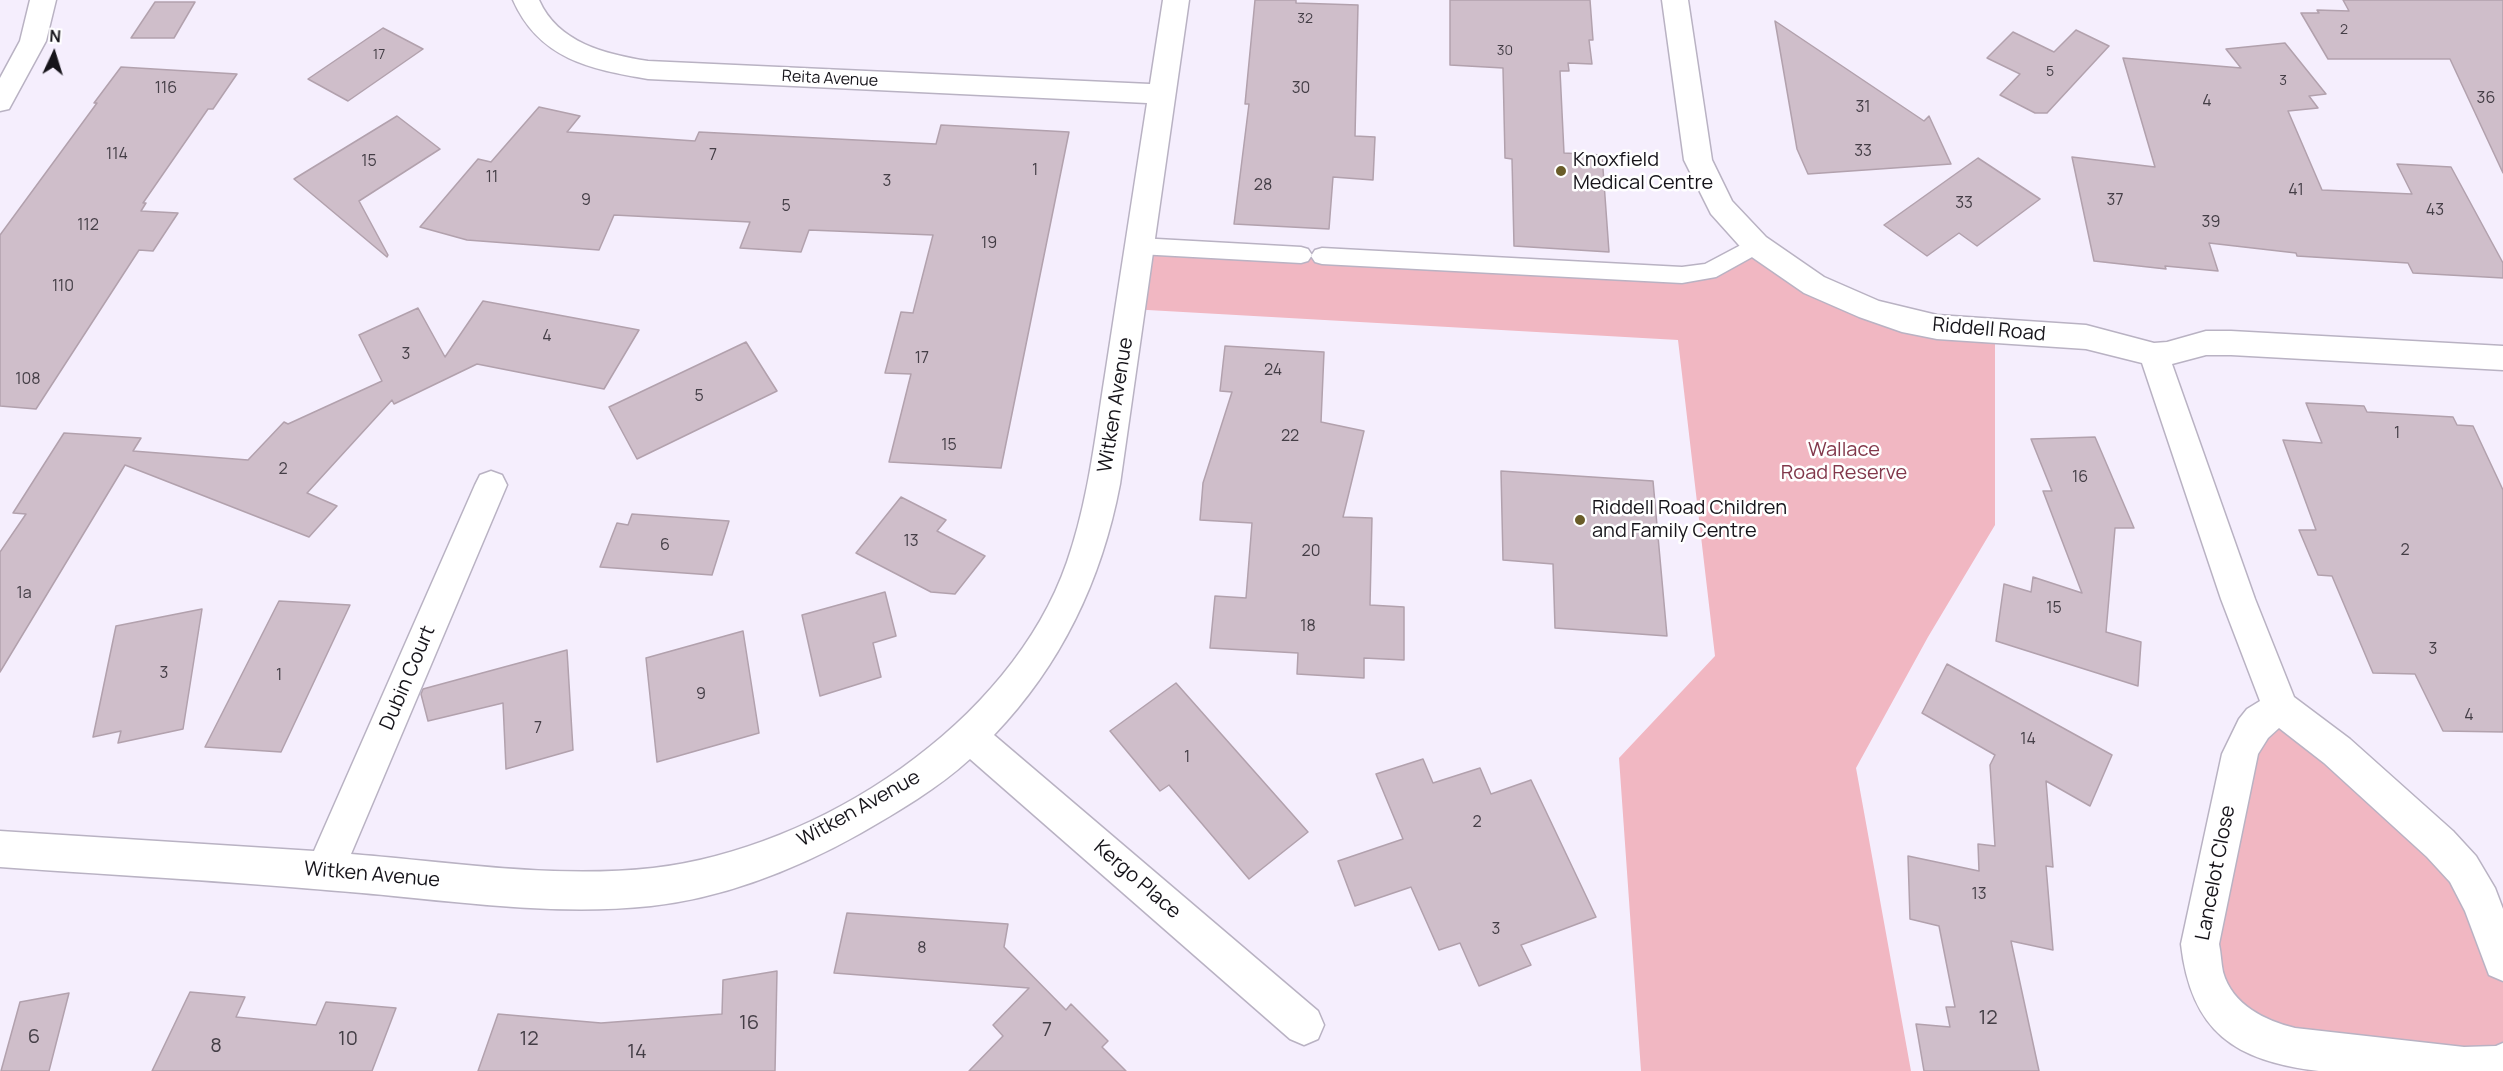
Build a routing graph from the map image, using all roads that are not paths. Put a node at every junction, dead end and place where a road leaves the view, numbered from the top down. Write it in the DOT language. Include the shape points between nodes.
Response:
graph roads {
  1 [pos="43,0"];
  2 [pos="526,0"];
  3 [pos="1176,0"];
  4 [pos="1675,0"];
  5 [pos="1161,94"];
  6 [pos="0,102"];
  7 [pos="1756,245"];
  8 [pos="1139,246"];
  9 [pos="2154,355"];
  10 [pos="2503,358"];
  11 [pos="491,484"];
  12 [pos="2280,708"];
  13 [pos="969,736"];
  14 [pos="0,849"];
  15 [pos="325,871"];
  16 [pos="2503,961"];
  17 [pos="1304,1024"];
  18 [pos="2503,1063"];
  1 -- 6 [label="street" via="33,41"];
  2 -- 5 [label="street, Reita Avenue" via="533,17 557,40 596,59 639,69"];
  3 -- 5 [label="street, Witken Avenue"];
  4 -- 7 [label="street, Riddell Road" via="1698,160 1721,207"];
  5 -- 8 [label="street, Witken Avenue"];
  7 -- 8 [label="lane" via="1709,271 1682,275"];
  7 -- 9 [label="street, Riddell Road" via="1814,285 1902,320 1937,327 2086,337"];
  8 -- 13 [label="street, Witken Avenue" via="1104,484 1085,562 1053,631"];
  9 -- 10 [label="street, Riddell Road" via="2206,343 2230,343"];
  9 -- 12 [label="street"];
  11 -- 15 [label="street, Dubin Court"];
  12 -- 16 [label="street" via="2337,750 2463,869 2481,901"];
  12 -- 18 [label="street, Lancelot Close" via="2261,718 2249,732 2241,754 2200,944 2204,975 2216,1002 2238,1025 2262,1040 2295,1048 2464,1067"];
  13 -- 15 [label="street, Witken Avenue" via="928,771 873,807 812,839 692,881 627,890 557,890"];
  13 -- 17 [label="street, Kergo Place"];
  14 -- 15 [label="street, Witken Avenue"];
}
